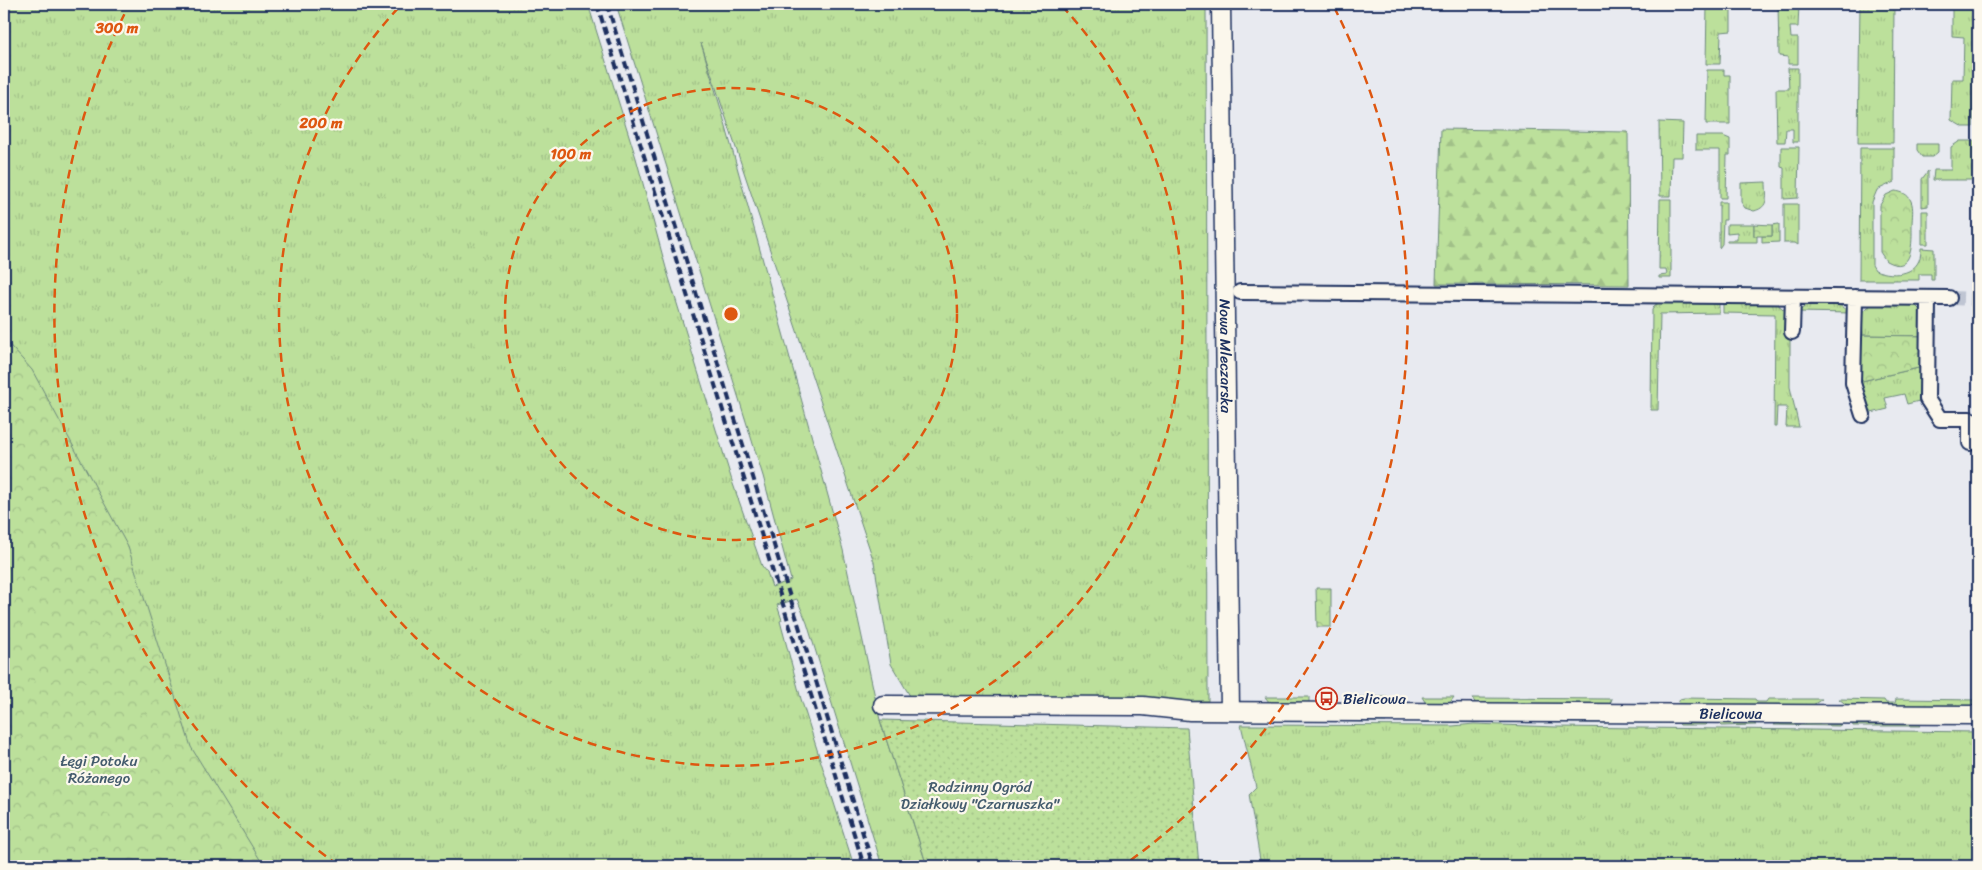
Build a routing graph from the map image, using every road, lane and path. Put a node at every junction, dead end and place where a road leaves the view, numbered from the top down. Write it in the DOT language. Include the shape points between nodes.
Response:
graph roads {
  1 [pos="1221,4"];
  2 [pos="1240,292"];
  3 [pos="1793,297"];
  4 [pos="1855,298"];
  5 [pos="1928,298"];
  6 [pos="1949,298"];
  7 [pos="1792,332"];
  8 [pos="1863,415"];
  9 [pos="1970,443"];
  10 [pos="883,705"];
  11 [pos="1230,710"];
  12 [pos="1978,715"];
  1 -- 11 [label="street, Nowa Mleczarska"];
  2 -- 3 [label="street"];
  3 -- 4 [label="street"];
  3 -- 7 [label="street"];
  4 -- 5 [label="street"];
  4 -- 8 [label="street" via="1853,383"];
  5 -- 6 [label="street"];
  5 -- 9 [label="street" via="1927,399 1940,419 1970,419"];
  10 -- 11 [label="street, Bielicowa" via="1143,706 1190,711"];
  11 -- 12 [label="street, Bielicowa"];
}
